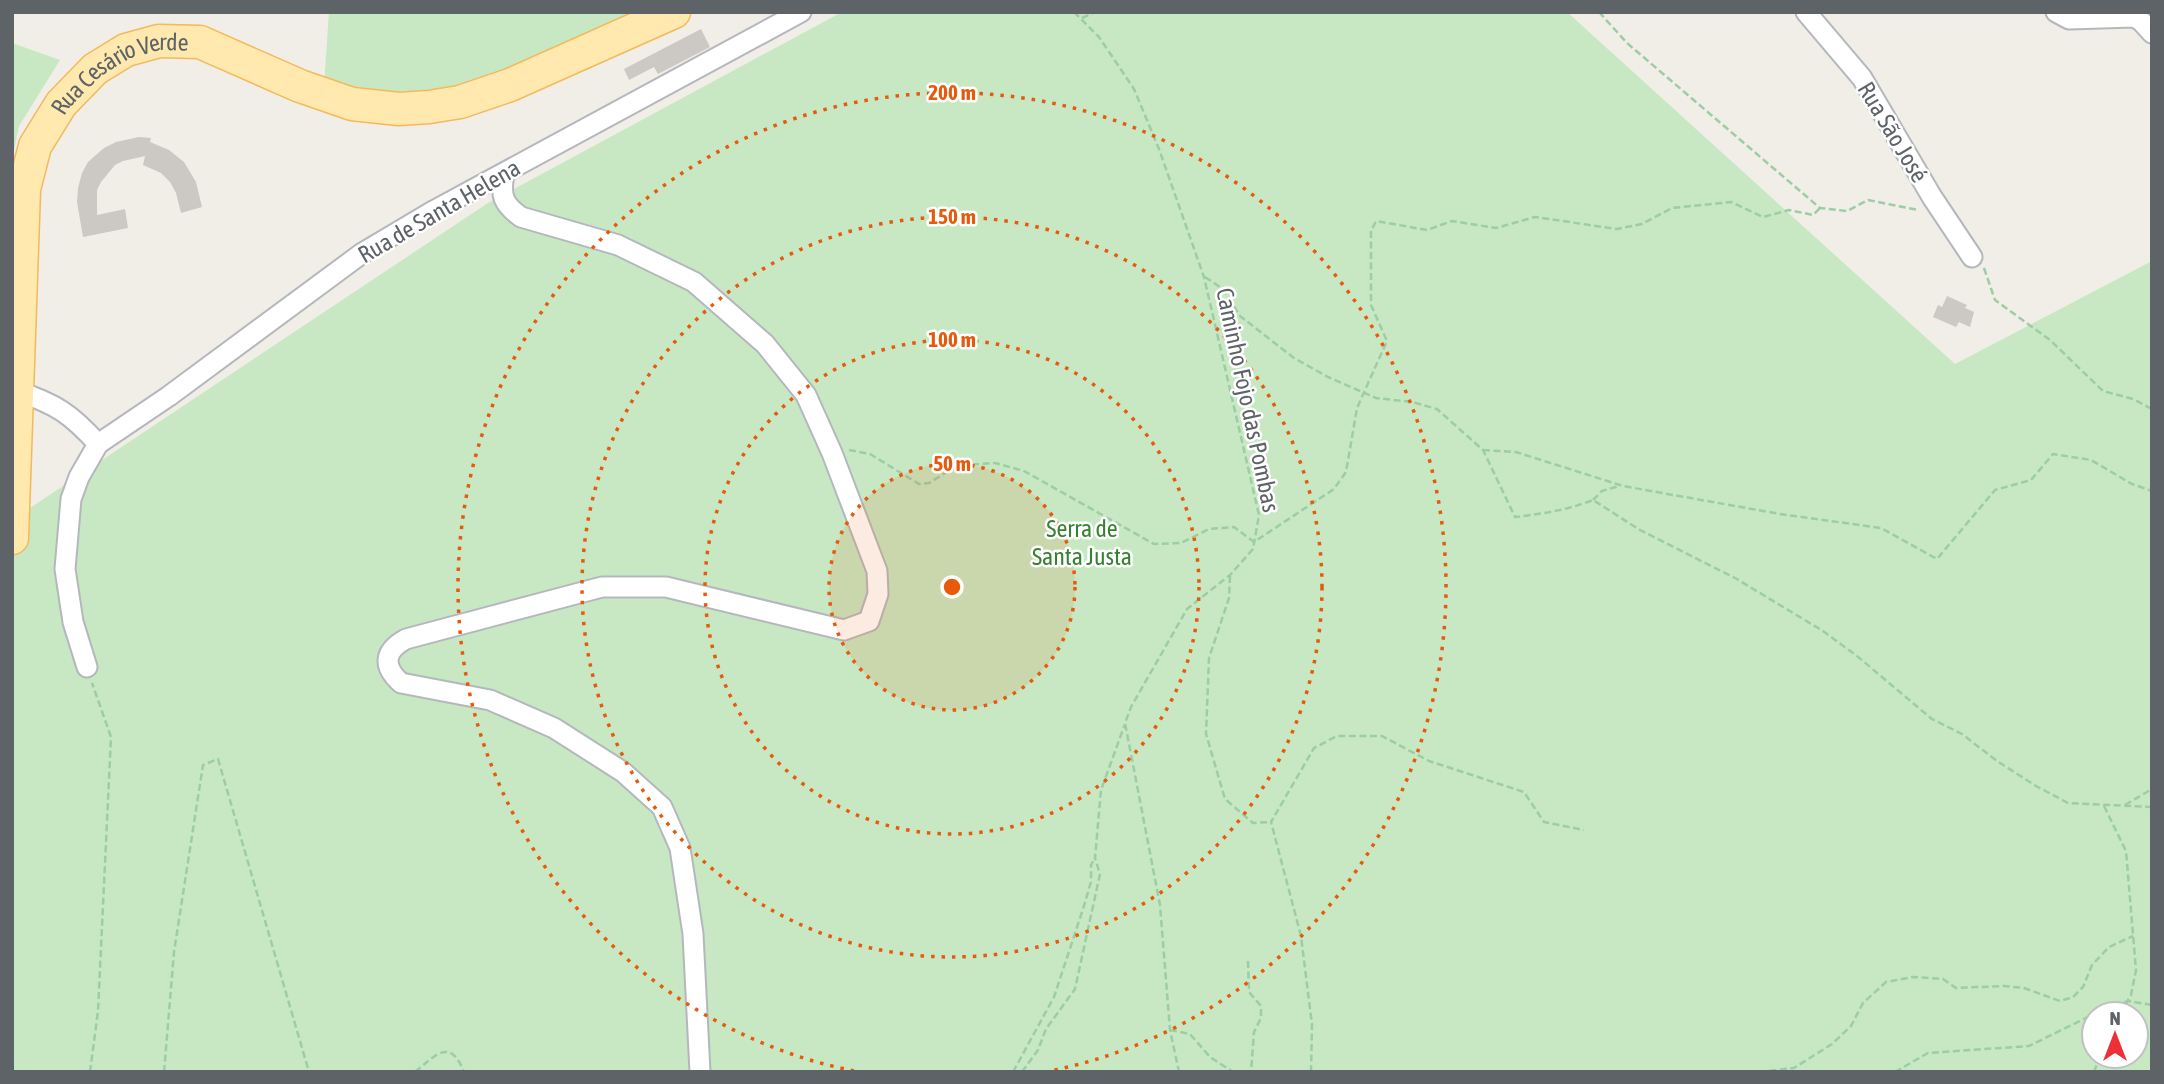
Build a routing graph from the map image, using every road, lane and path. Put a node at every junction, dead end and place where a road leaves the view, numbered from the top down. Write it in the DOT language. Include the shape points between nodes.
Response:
graph roads {
  1 [pos="674,12"];
  2 [pos="801,12"];
  3 [pos="1074,12"];
  4 [pos="1095,12"];
  5 [pos="1599,12"];
  6 [pos="1805,12"];
  7 [pos="2056,12"];
  8 [pos="1081,19"];
  9 [pos="2148,22"];
  10 [pos="504,174"];
  11 [pos="1932,197"];
  12 [pos="1821,208"];
  13 [pos="1972,257"];
  14 [pos="1204,277"];
  15 [pos="17,391"];
  16 [pos="1363,393"];
  17 [pos="2152,409"];
  18 [pos="98,444"];
  19 [pos="1482,450"];
  20 [pos="832,453"];
  21 [pos="14,459"];
  22 [pos="1623,486"];
  23 [pos="2152,491"];
  24 [pos="1592,500"];
  25 [pos="12,538"];
  26 [pos="1254,542"];
  27 [pos="1230,575"];
  28 [pos="87,667"];
  29 [pos="1125,723"];
  30 [pos="2152,789"];
  31 [pos="2104,804"];
  32 [pos="2126,805"];
  33 [pos="2152,807"];
  34 [pos="1271,822"];
  35 [pos="1584,830"];
  36 [pos="1095,859"];
  37 [pos="2133,936"];
  38 [pos="1248,961"];
  39 [pos="2128,1000"];
  40 [pos="2080,1021"];
  41 [pos="1170,1030"];
  42 [pos="90,1072"];
  43 [pos="164,1072"];
  44 [pos="309,1072"];
  45 [pos="415,1072"];
  46 [pos="464,1072"];
  47 [pos="700,1072"];
  48 [pos="1013,1072"];
  49 [pos="1022,1072"];
  50 [pos="1179,1072"];
  51 [pos="1233,1072"];
  52 [pos="1251,1072"];
  53 [pos="1311,1072"];
  54 [pos="1759,1072"];
  55 [pos="1895,1072"];
  1 -- 15 [label="main road, Rua Cesário Verde" via="510,85 429,107 352,104 201,43 159,41 126,50 95,69 61,104 35,146 24,189"];
  2 -- 10 [label="street, Rua de Santa Helena"];
  3 -- 8 [label="path, Caminho Fojo das Pombas"];
  4 -- 8 [label="path"];
  5 -- 12 [label="path" via="1627,43"];
  6 -- 11 [label="street, Rua São José" via="1862,78"];
  7 -- 9 [label="street" via="2069,19 2134,17"];
  8 -- 14 [label="path, Caminho Fojo das Pombas" via="1134,89"];
  10 -- 18 [label="street, Rua de Santa Helena" via="361,254"];
  10 -- 20 [label="street" via="503,198 521,218 618,245 694,282 765,344 806,395"];
  11 -- 12 [label="path" via="1930,213 1868,200 1847,211"];
  11 -- 13 [label="street, Rua São José"];
  12 -- 16 [label="path" via="1813,215 1789,210 1763,217 1731,202 1672,208 1617,229 1535,217 1496,228 1452,221 1427,230 1376,221 1371,231 1371,305 1387,341"];
  13 -- 17 [label="path" via="1983,266 1995,300 2050,340 2103,391"];
  14 -- 16 [label="path" via="1223,289 1240,316 1294,358"];
  14 -- 26 [label="path, Caminho Fojo das Pombas" via="1259,514"];
  15 -- 18 [label="street" via="45,400 76,420"];
  15 -- 21 [label="main road, Rua Cesário Verde"];
  16 -- 19 [label="path" via="1437,409"];
  16 -- 26 [label="path" via="1346,472 1334,489"];
  18 -- 28 [label="street, Rua de Santa Helena" via="71,499 65,569 73,622"];
  19 -- 22 [label="path" via="1516,452"];
  19 -- 24 [label="path" via="1515,517 1545,514"];
  20 -- 26 [label="path" via="851,449 870,454 919,484 963,465 995,463 1024,471 1154,544 1181,543 1209,529 1234,527"];
  20 -- 47 [label="street" via="877,571 878,594 869,621 844,630 666,587 602,587 406,639 389,653 388,667 401,683 489,700 554,728 623,772 662,807 680,848 694,934"];
  21 -- 25 [label="main road, Rua Cesário Verde"];
  22 -- 23 [label="path" via="1881,528 1937,559 1995,490 2031,480 2053,454 2091,460"];
  22 -- 24 [label="path" via="1602,491"];
  24 -- 31 [label="path" via="1823,631 1932,719 1962,734 2036,786 2068,803"];
  26 -- 27 [label="path, Caminho Fojo das Pombas"];
  27 -- 29 [label="path, Caminho Fojo das Pombas" via="1187,609"];
  27 -- 34 [label="path" via="1229,598 1209,658 1206,734 1225,799 1253,823"];
  28 -- 42 [label="path" via="111,737 98,1011"];
  29 -- 36 [label="path, Caminho Fojo das Pombas" via="1101,790"];
  29 -- 41 [label="path" via="1160,905"];
  30 -- 32 [label="path"];
  31 -- 32 [label="path"];
  31 -- 37 [label="path" via="2126,851"];
  32 -- 33 [label="path"];
  34 -- 35 [label="path" via="1314,748 1337,736 1382,736 1429,761 1524,792 1544,822"];
  34 -- 53 [label="path" via="1301,936 1312,1025"];
  36 -- 48 [label="path" via="1054,997"];
  36 -- 49 [label="path, Caminho Fojo das Pombas" via="1100,874 1075,989"];
  37 -- 39 [label="path" via="2136,970"];
  37 -- 54 [label="path" via="2109,947 2092,965 2083,986 2073,997 2060,1001 2024,988 1956,988 1942,979 1913,977 1886,982 1863,1003 1851,1026 1832,1044 1794,1068"];
  38 -- 52 [label="path" via="1249,992 1261,1006"];
  40 -- 55 [label="path" via="2029,1046 1928,1053"];
  41 -- 50 [label="path"];
  41 -- 51 [label="path" via="1190,1034 1210,1057"];
  43 -- 44 [label="path" via="174,952 203,765 218,759"];
  45 -- 46 [label="path" via="438,1053 449,1052 458,1056"];
}
